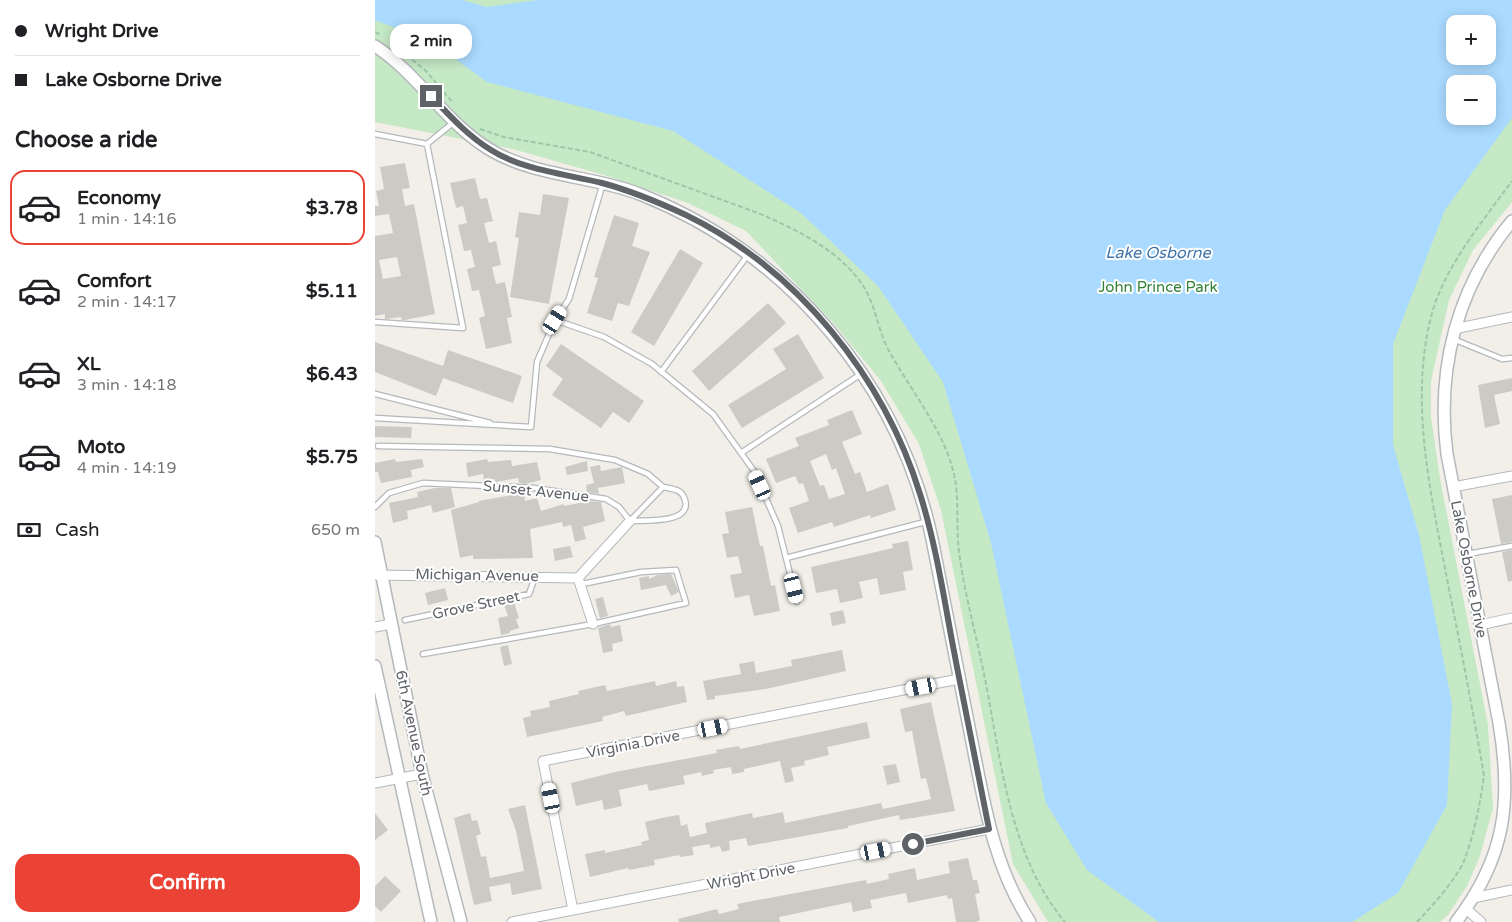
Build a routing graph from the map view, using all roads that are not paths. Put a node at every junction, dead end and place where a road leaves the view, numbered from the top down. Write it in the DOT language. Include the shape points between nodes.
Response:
graph roads {
  1 [pos="375,46"];
  2 [pos="455,121"];
  3 [pos="375,134"];
  4 [pos="427,144"];
  5 [pos="603,184"];
  6 [pos="1512,221"];
  7 [pos="749,254"];
  8 [pos="1512,317"];
  9 [pos="555,320"];
  10 [pos="375,322"];
  11 [pos="1453,334"];
  12 [pos="1512,358"];
  13 [pos="661,372"];
  14 [pos="862,373"];
  15 [pos="375,394"];
  16 [pos="375,418"];
  17 [pos="501,425"];
  18 [pos="379,446"];
  19 [pos="741,453"];
  20 [pos="1512,476"];
  21 [pos="663,487"];
  22 [pos="1453,487"];
  23 [pos="375,508"];
  24 [pos="631,521"];
  25 [pos="928,521"];
  26 [pos="375,542"];
  27 [pos="1512,546"];
  28 [pos="1467,554"];
  29 [pos="786,558"];
  30 [pos="378,575"];
  31 [pos="536,576"];
  32 [pos="580,581"];
  33 [pos="797,602"];
  34 [pos="1512,618"];
  35 [pos="405,620"];
  36 [pos="391,624"];
  37 [pos="593,624"];
  38 [pos="1480,625"];
  39 [pos="375,627"];
  40 [pos="423,654"];
  41 [pos="375,666"];
  42 [pos="959,679"];
  43 [pos="1509,760"];
  44 [pos="422,774"];
  45 [pos="399,778"];
  46 [pos="375,783"];
  47 [pos="989,829"];
  48 [pos="1512,890"];
  49 [pos="1473,898"];
  50 [pos="1466,909"];
  51 [pos="573,910"];
  52 [pos="431,922"];
  53 [pos="461,922"];
  54 [pos="512,922"];
  55 [pos="1030,922"];
  56 [pos="1456,922"];
  57 [pos="1481,922"];
  1 -- 2 [label="street" via="396,60"];
  2 -- 4 [label="lane"];
  2 -- 5 [label="street" via="466,133 512,161"];
  3 -- 4 [label="lane"];
  4 -- 10 [label="lane" via="463,328"];
  5 -- 7 [label="street" via="640,194 690,217"];
  5 -- 9 [label="lane" via="569,299"];
  6 -- 11 [label="street, Lake Osborne Drive" via="1473,280"];
  7 -- 13 [label="lane"];
  7 -- 14 [label="street" via="798,296 829,329"];
  8 -- 11 [label="street"];
  9 -- 13 [label="lane" via="604,337"];
  9 -- 17 [label="lane" via="537,362 531,427"];
  11 -- 12 [label="lane" via="1502,359"];
  11 -- 22 [label="street, Lake Osborne Drive" via="1443,402 1444,433"];
  13 -- 19 [label="lane" via="713,414"];
  14 -- 19 [label="lane"];
  14 -- 25 [label="street" via="906,454"];
  15 -- 17 [label="lane"];
  16 -- 17 [label="lane"];
  18 -- 21 [label="lane" via="550,449 615,460 648,474"];
  19 -- 29 [label="lane" via="754,471 779,526"];
  20 -- 22 [label="street"];
  21 -- 24 [label="lane"];
  21 -- 24 [label="lane" via="683,494 685,511 671,518"];
  22 -- 28 [label="street, Lake Osborne Drive"];
  23 -- 24 [label="lane, Sunset Avenue" via="389,493 423,483 525,487 606,499 619,507"];
  24 -- 32 [label="street"];
  25 -- 29 [label="lane"];
  25 -- 42 [label="street"];
  26 -- 30 [label="street, 6th Avenue South"];
  27 -- 28 [label="lane"];
  28 -- 38 [label="street, Lake Osborne Drive"];
  29 -- 33 [label="lane"];
  30 -- 31 [label="street, Michigan Avenue"];
  30 -- 36 [label="street, 6th Avenue South"];
  31 -- 32 [label="street, Michigan Avenue"];
  31 -- 35 [label="lane, Grove Street" via="529,594"];
  32 -- 37 [label="street"];
  32 -- 37 [label="lane" via="676,570 686,603"];
  34 -- 38 [label="street"];
  36 -- 39 [label="street"];
  36 -- 44 [label="street, 6th Avenue South"];
  37 -- 40 [label="lane"];
  38 -- 43 [label="street, Lake Osborne Drive"];
  41 -- 45 [label="street, 6th Avenue South"];
  42 -- 47 [label="street"];
  42 -- 51 [label="street, Virginia Drive" via="543,761"];
  43 -- 49 [label="street, Lake Osborne Drive" via="1499,841 1484,880"];
  44 -- 45 [label="street"];
  44 -- 53 [label="street, 6th Avenue South"];
  45 -- 46 [label="street"];
  45 -- 52 [label="street, 6th Avenue South"];
  47 -- 51 [label="street, Wright Drive"];
  47 -- 55 [label="street" via="1007,882"];
  48 -- 49 [label="street"];
  49 -- 50 [label="street, Lake Osborne Drive"];
  50 -- 56 [label="street, Lake Osborne Drive"];
  50 -- 57 [label="street"];
  51 -- 54 [label="street, Wright Drive"];
}
